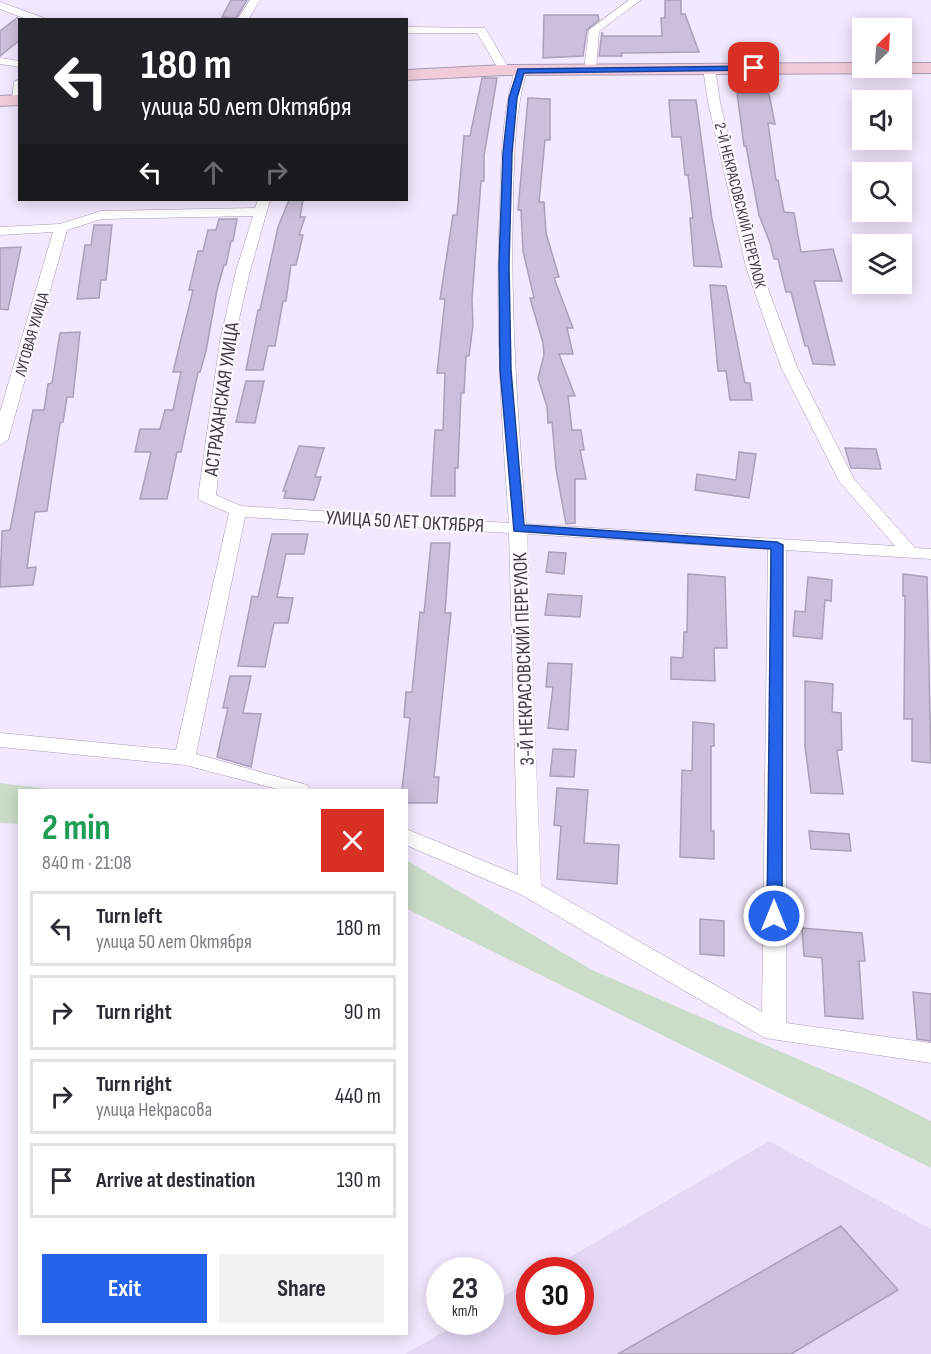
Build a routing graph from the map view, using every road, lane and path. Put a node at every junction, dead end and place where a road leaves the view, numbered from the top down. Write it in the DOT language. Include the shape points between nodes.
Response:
graph roads {
  1 [pos="255,0"];
  2 [pos="636,0"];
  3 [pos="3,6"];
  4 [pos="35,18"];
  5 [pos="243,18"];
  6 [pos="408,30"];
  7 [pos="0,61"];
  8 [pos="18,64"];
  9 [pos="709,68"];
  10 [pos="931,68"];
  11 [pos="512,70"];
  12 [pos="590,70"];
  13 [pos="408,75"];
  14 [pos="18,100"];
  15 [pos="0,101"];
  16 [pos="262,206"];
  17 [pos="62,228"];
  18 [pos="0,231"];
  19 [pos="0,440"];
  20 [pos="238,511"];
  21 [pos="518,528"];
  22 [pos="777,545"];
  23 [pos="910,553"];
  24 [pos="931,555"];
  25 [pos="0,740"];
  26 [pos="185,758"];
  27 [pos="297,789"];
  28 [pos="408,837"];
  29 [pos="530,890"];
  30 [pos="774,1031"];
  31 [pos="931,1053"];
  1 -- 5 [label="street"];
  2 -- 12 [label="street" via="594,30"];
  3 -- 4 [label="street"];
  6 -- 11 [label="street" via="481,30"];
  7 -- 8 [label="street"];
  9 -- 10 [label="street"];
  9 -- 12 [label="street"];
  9 -- 23 [label="street, 2-Й НЕКРАСОВСКИЙ ПЕРЕУЛОК" via="753,267 789,367 847,481"];
  11 -- 12 [label="street"];
  11 -- 13 [label="street"];
  11 -- 21 [label="street, 3-Й НЕКРАСОВСКИЙ ПЕРЕУЛОК" via="504,265 506,370"];
  14 -- 15 [label="street"];
  16 -- 17 [label="street" via="101,215"];
  16 -- 20 [label="street, АСТРАХАНСКАЯ УЛИЦА" via="227,341 207,497"];
  17 -- 18 [label="street"];
  17 -- 19 [label="street, ЛУГОВАЯ УЛИЦА"];
  20 -- 21 [label="street, УЛИЦА 50 ЛЕТ ОКТЯБРЯ"];
  20 -- 26 [label="street"];
  21 -- 22 [label="street, УЛИЦА 50 ЛЕТ ОКТЯБРЯ"];
  21 -- 29 [label="street, 3-Й НЕКРАСОВСКИЙ ПЕРЕУЛОК"];
  22 -- 23 [label="street, УЛИЦА 50 ЛЕТ ОКТЯБРЯ"];
  22 -- 30 [label="street"];
  23 -- 24 [label="street, УЛИЦА 50 ЛЕТ ОКТЯБРЯ"];
  25 -- 26 [label="street"];
  26 -- 27 [label="street"];
  28 -- 29 [label="street"];
  29 -- 30 [label="street"];
  30 -- 31 [label="street"];
}
